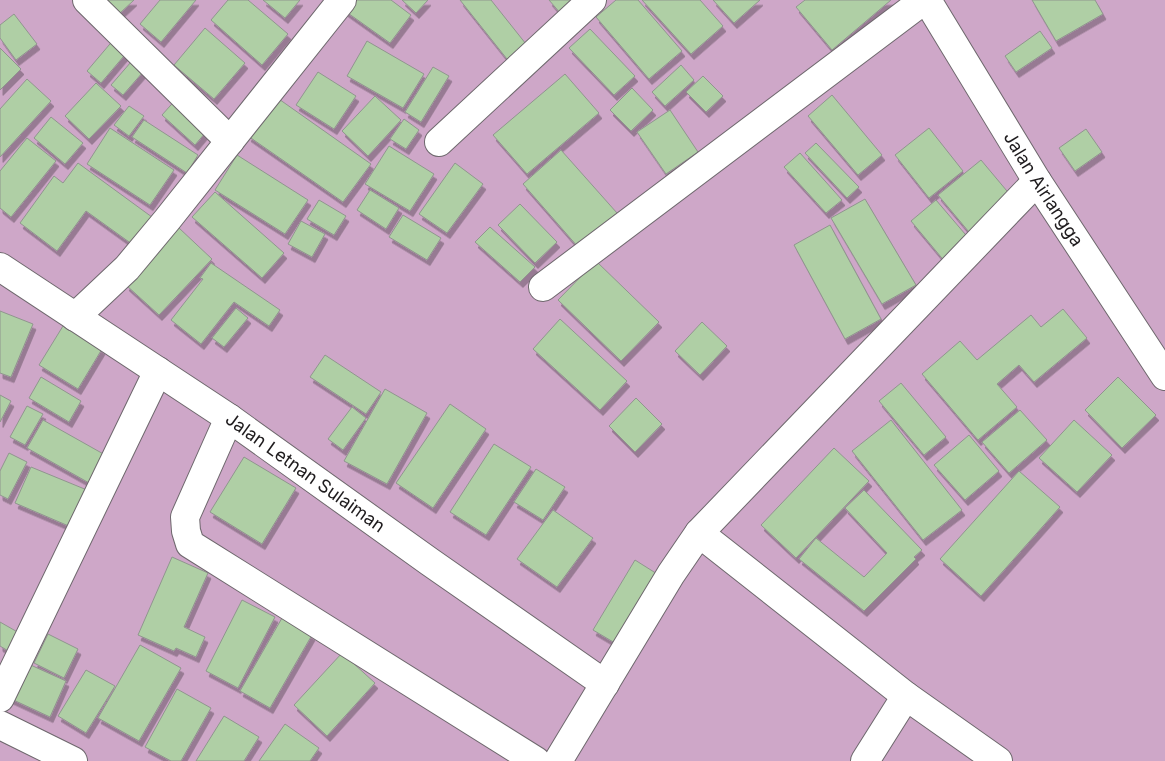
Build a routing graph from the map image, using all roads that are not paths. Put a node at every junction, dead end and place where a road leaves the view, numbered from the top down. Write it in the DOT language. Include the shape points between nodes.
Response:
graph roads {
  1 [pos="87,0"];
  2 [pos="342,0"];
  3 [pos="592,0"];
  4 [pos="926,0"];
  5 [pos="230,141"];
  6 [pos="439,142"];
  7 [pos="1037,182"];
  8 [pos="0,267"];
  9 [pos="543,287"];
  10 [pos="75,317"];
  11 [pos="158,371"];
  12 [pos="1165,376"];
  13 [pos="229,418"];
  14 [pos="700,533"];
  15 [pos="605,684"];
  16 [pos="906,696"];
  17 [pos="0,698"];
  18 [pos="0,725"];
  19 [pos="74,761"];
  20 [pos="536,761"];
  21 [pos="558,761"];
  22 [pos="865,761"];
  23 [pos="998,761"];
  1 -- 5 [label="street"];
  2 -- 5 [label="street"];
  3 -- 6 [label="street"];
  4 -- 7 [label="street, Jalan Airlangga"];
  4 -- 9 [label="street"];
  5 -- 10 [label="street" via="127,268"];
  7 -- 12 [label="street, Jalan Airlangga"];
  7 -- 14 [label="street"];
  8 -- 10 [label="street, Jalan Letnan Sulaiman"];
  10 -- 11 [label="street, Jalan Letnan Sulaiman"];
  11 -- 13 [label="street, Jalan Letnan Sulaiman"];
  11 -- 17 [label="street"];
  13 -- 15 [label="street, Jalan Letnan Sulaiman"];
  13 -- 20 [label="street" via="185,517 190,544"];
  14 -- 15 [label="street" via="671,574"];
  14 -- 16 [label="street"];
  15 -- 21 [label="street"];
  16 -- 22 [label="street"];
  16 -- 23 [label="street"];
  18 -- 19 [label="street"];
}
